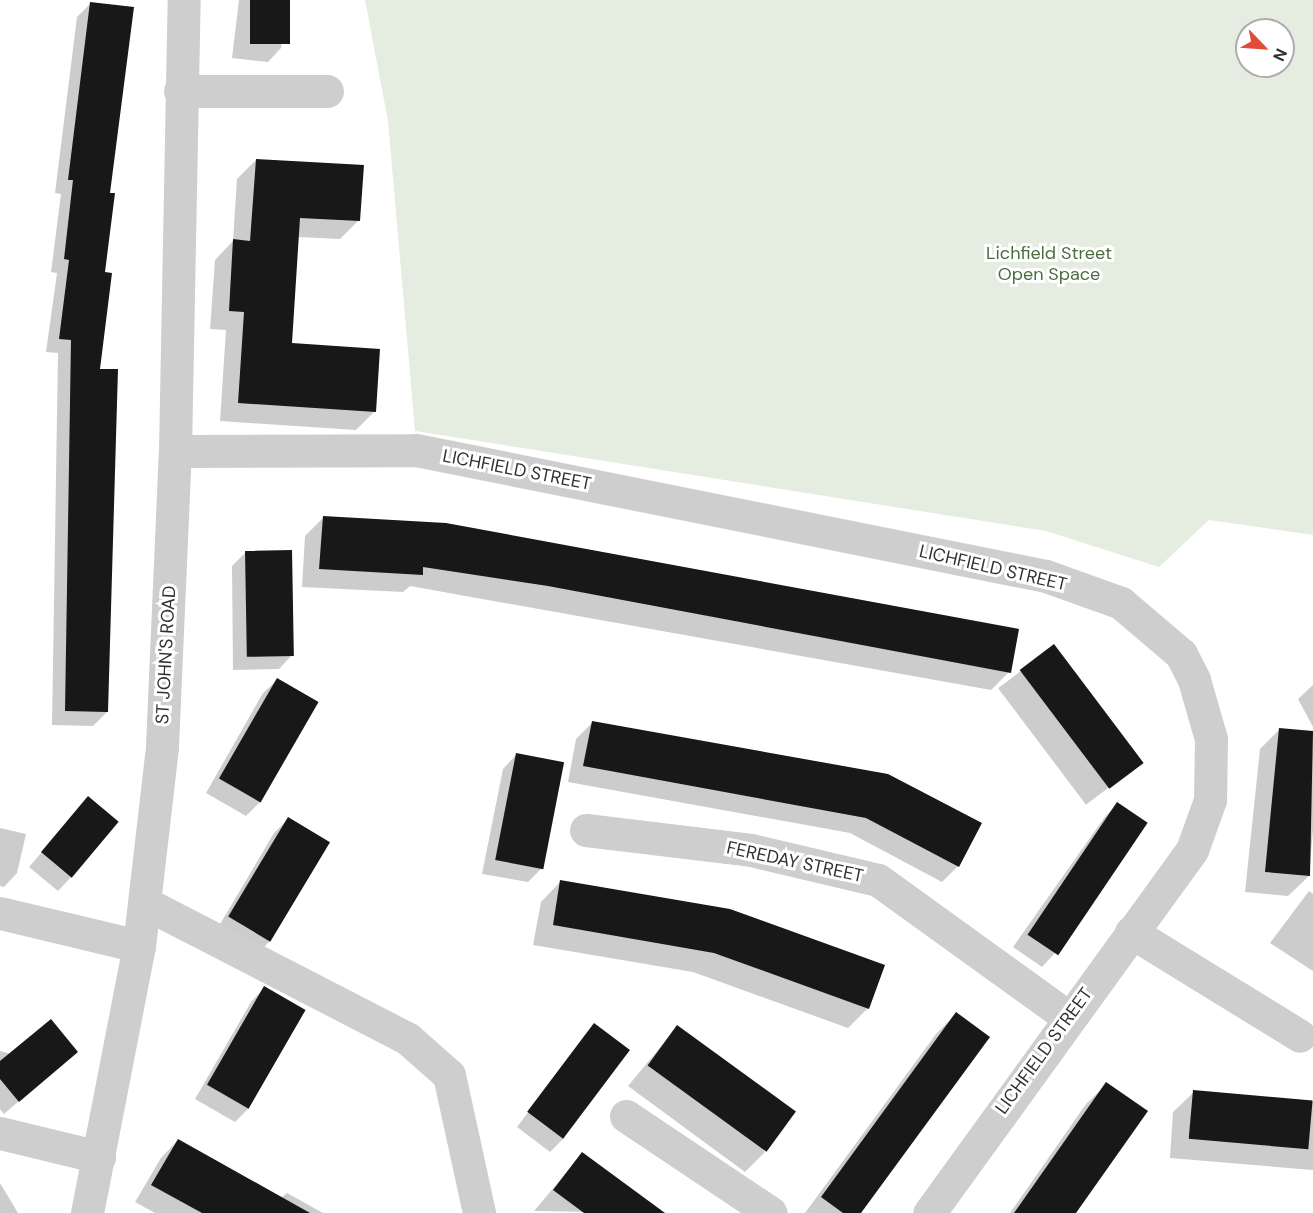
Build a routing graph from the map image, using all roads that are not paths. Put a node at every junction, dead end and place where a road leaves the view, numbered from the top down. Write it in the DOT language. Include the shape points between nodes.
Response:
graph roads {
  1 [pos="184,0"];
  2 [pos="180,91"];
  3 [pos="327,91"];
  4 [pos="175,451"];
  5 [pos="586,830"];
  6 [pos="145,903"];
  7 [pos="0,913"];
  8 [pos="1131,932"];
  9 [pos="140,946"];
  10 [pos="1068,1017"];
  11 [pos="1300,1036"];
  12 [pos="626,1116"];
  13 [pos="0,1133"];
  14 [pos="99,1157"];
  15 [pos="87,1213"];
  16 [pos="479,1213"];
  17 [pos="771,1213"];
  18 [pos="929,1213"];
  1 -- 2 [label="street, ST JOHN'S ROAD"];
  2 -- 3 [label="street"];
  2 -- 4 [label="street, ST JOHN'S ROAD"];
  4 -- 6 [label="street, ST JOHN'S ROAD" via="162,746"];
  4 -- 8 [label="street, LICHFIELD STREET" via="416,450 1046,576 1121,603 1181,654 1194,680 1211,739 1210,800 1192,850"];
  5 -- 10 [label="street, FEREDAY STREET" via="751,850 878,880"];
  6 -- 9 [label="street, ST JOHN'S ROAD"];
  6 -- 16 [label="street" via="407,1038 449,1075"];
  7 -- 9 [label="street"];
  8 -- 10 [label="street, LICHFIELD STREET"];
  8 -- 11 [label="street"];
  9 -- 14 [label="street, ST JOHN'S ROAD"];
  10 -- 18 [label="street, LICHFIELD STREET"];
  12 -- 17 [label="street"];
  13 -- 14 [label="street"];
  14 -- 15 [label="street, ST JOHN'S ROAD"];
}
